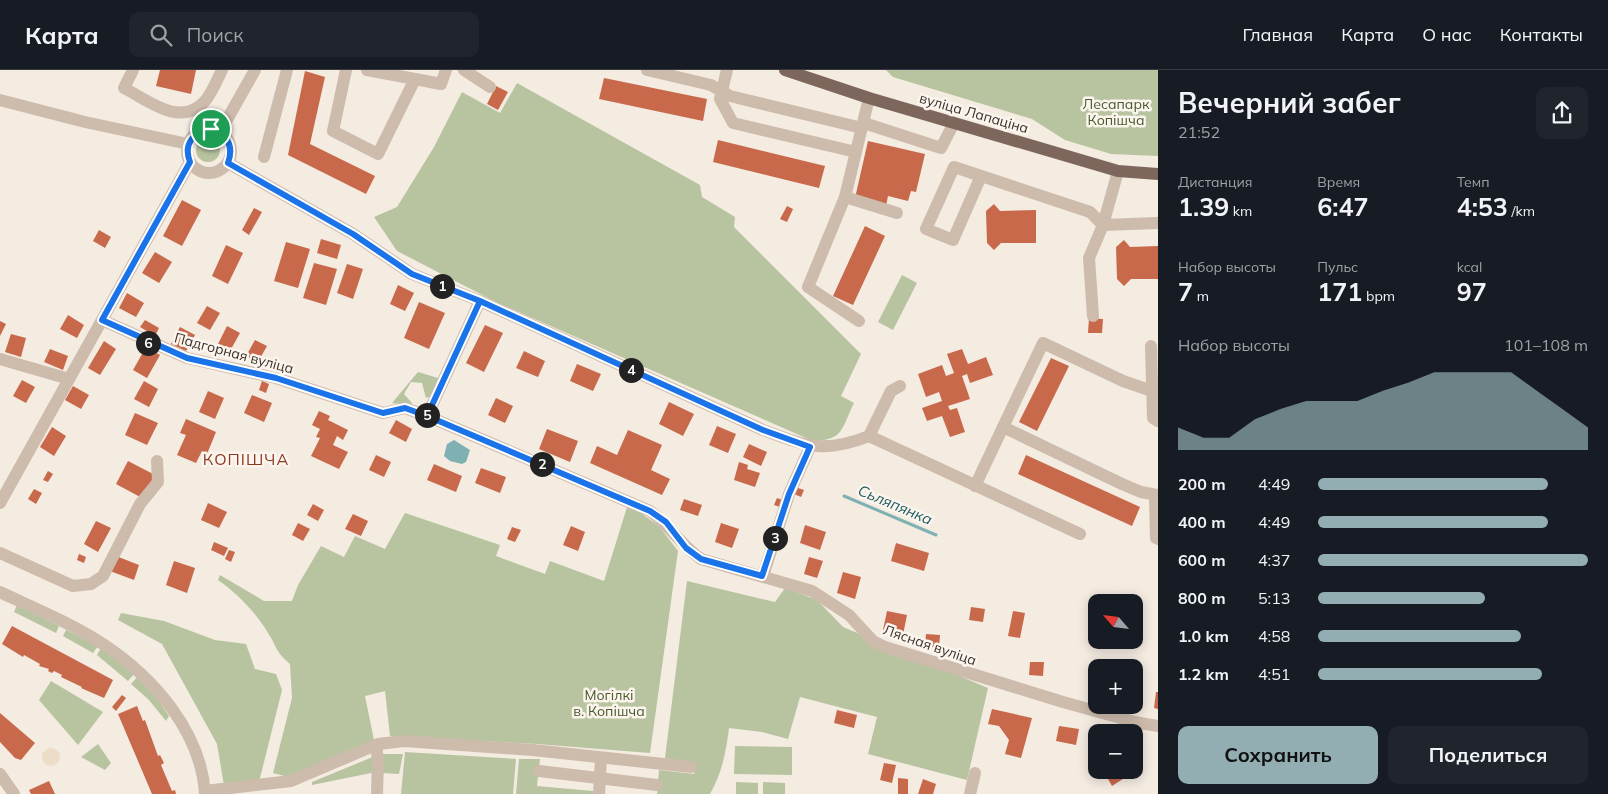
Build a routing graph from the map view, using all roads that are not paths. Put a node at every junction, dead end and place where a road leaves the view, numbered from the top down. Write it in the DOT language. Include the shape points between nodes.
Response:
graph roads {
  1 [pos="133,70"];
  2 [pos="222,70"];
  3 [pos="255,70"];
  4 [pos="286,70"];
  5 [pos="346,70"];
  6 [pos="367,70"];
  7 [pos="446,70"];
  8 [pos="464,70"];
  9 [pos="647,70"];
  10 [pos="727,70"];
  11 [pos="784,70"];
  12 [pos="415,79"];
  13 [pos="490,87"];
  14 [pos="722,91"];
  15 [pos="870,98"];
  16 [pos="0,100"];
  17 [pos="954,123"];
  18 [pos="863,125"];
  19 [pos="220,132"];
  20 [pos="188,144"];
  21 [pos="856,152"];
  22 [pos="264,157"];
  23 [pos="190,162"];
  24 [pos="228,163"];
  25 [pos="1118,171"];
  26 [pos="1158,174"];
  27 [pos="981,176"];
  28 [pos="845,197"];
  29 [pos="897,213"];
  30 [pos="1158,223"];
  31 [pos="1103,225"];
  32 [pos="480,301"];
  33 [pos="1093,316"];
  34 [pos="102,320"];
  35 [pos="859,321"];
  36 [pos="1151,346"];
  37 [pos="0,359"];
  38 [pos="69,379"];
  39 [pos="900,386"];
  40 [pos="1152,391"];
  41 [pos="427,416"];
  42 [pos="1158,421"];
  43 [pos="1003,428"];
  44 [pos="869,436"];
  45 [pos="810,447"];
  46 [pos="158,461"];
  47 [pos="975,486"];
  48 [pos="1157,496"];
  49 [pos="0,503"];
  50 [pos="666,522"];
  51 [pos="1080,534"];
  52 [pos="1158,539"];
  53 [pos="0,553"];
  54 [pos="762,576"];
  55 [pos="0,592"];
  56 [pos="1158,726"];
  57 [pos="376,745"];
  58 [pos="601,758"];
  59 [pos="691,767"];
  60 [pos="539,771"];
  61 [pos="975,772"];
  62 [pos="0,774"];
  63 [pos="600,778"];
  64 [pos="657,785"];
  65 [pos="205,792"];
  66 [pos="14,794"];
  67 [pos="377,794"];
  68 [pos="599,794"];
  69 [pos="970,794"];
  1 -- 2 [label="street" via="124,88 174,114 185,114 206,101"];
  3 -- 19 [label="street"];
  4 -- 22 [label="street"];
  5 -- 12 [label="street" via="333,130 378,154"];
  6 -- 12 [label="street"];
  7 -- 12 [label="street" via="441,84"];
  8 -- 13 [label="street"];
  9 -- 14 [label="street"];
  10 -- 14 [label="street"];
  11 -- 15 [label="main road, вуліца Лапаціна"];
  14 -- 18 [label="street" via="730,96"];
  14 -- 21 [label="street" via="720,99 733,123"];
  15 -- 17 [label="main road, вуліца Лапаціна"];
  15 -- 18 [label="street"];
  16 -- 20 [label="street"];
  17 -- 18 [label="street" via="941,148"];
  17 -- 25 [label="main road, вуліца Лапаціна"];
  18 -- 21 [label="street"];
  19 -- 20 [label="street" via="211,129 201,131"];
  19 -- 24 [label="street" via="230,146"];
  20 -- 23 [label="street"];
  21 -- 28 [label="street"];
  23 -- 24 [label="street" via="196,169 213,173"];
  23 -- 34 [label="street"];
  24 -- 32 [label="street" via="353,234 412,274"];
  25 -- 26 [label="main road, вуліца Лапаціна"];
  25 -- 31 [label="street"];
  27 -- 27 [label="street" via="954,167 926,229 953,240"];
  27 -- 31 [label="street" via="1090,212"];
  28 -- 29 [label="street"];
  28 -- 35 [label="street" via="808,288"];
  30 -- 31 [label="street"];
  31 -- 33 [label="street" via="1089,258"];
  32 -- 41 [label="street"];
  32 -- 45 [label="street" via="763,430"];
  34 -- 38 [label="street"];
  34 -- 41 [label="street, Падгорная вуліца" via="187,358 276,378 383,413 405,408"];
  36 -- 40 [label="street"];
  37 -- 38 [label="street"];
  38 -- 49 [label="street"];
  39 -- 44 [label="street" via="891,390"];
  40 -- 42 [label="street" via="1153,418"];
  40 -- 43 [label="street" via="1123,381 1043,343"];
  41 -- 50 [label="street, Падгорная вуліца" via="605,491 650,511"];
  43 -- 47 [label="street"];
  43 -- 48 [label="street" via="1122,484"];
  44 -- 45 [label="street" via="855,442"];
  44 -- 47 [label="street"];
  45 -- 54 [label="street" via="789,494"];
  46 -- 53 [label="street" via="158,482 140,504 103,576 91,584 73,586"];
  47 -- 51 [label="street"];
  48 -- 52 [label="street"];
  50 -- 54 [label="street, Лясная вуліца" via="686,548 701,559"];
  54 -- 56 [label="street, Лясная вуліца" via="812,591 849,614 873,641 885,647 1063,702"];
  55 -- 65 [label="street" via="115,652 156,689 181,722 197,754"];
  57 -- 58 [label="street" via="404,741"];
  57 -- 65 [label="street" via="291,780"];
  57 -- 67 [label="street"];
  58 -- 59 [label="street"];
  58 -- 63 [label="street"];
  60 -- 63 [label="street"];
  61 -- 69 [label="street"];
  62 -- 66 [label="street"];
  63 -- 64 [label="street"];
  63 -- 68 [label="street"];
}
